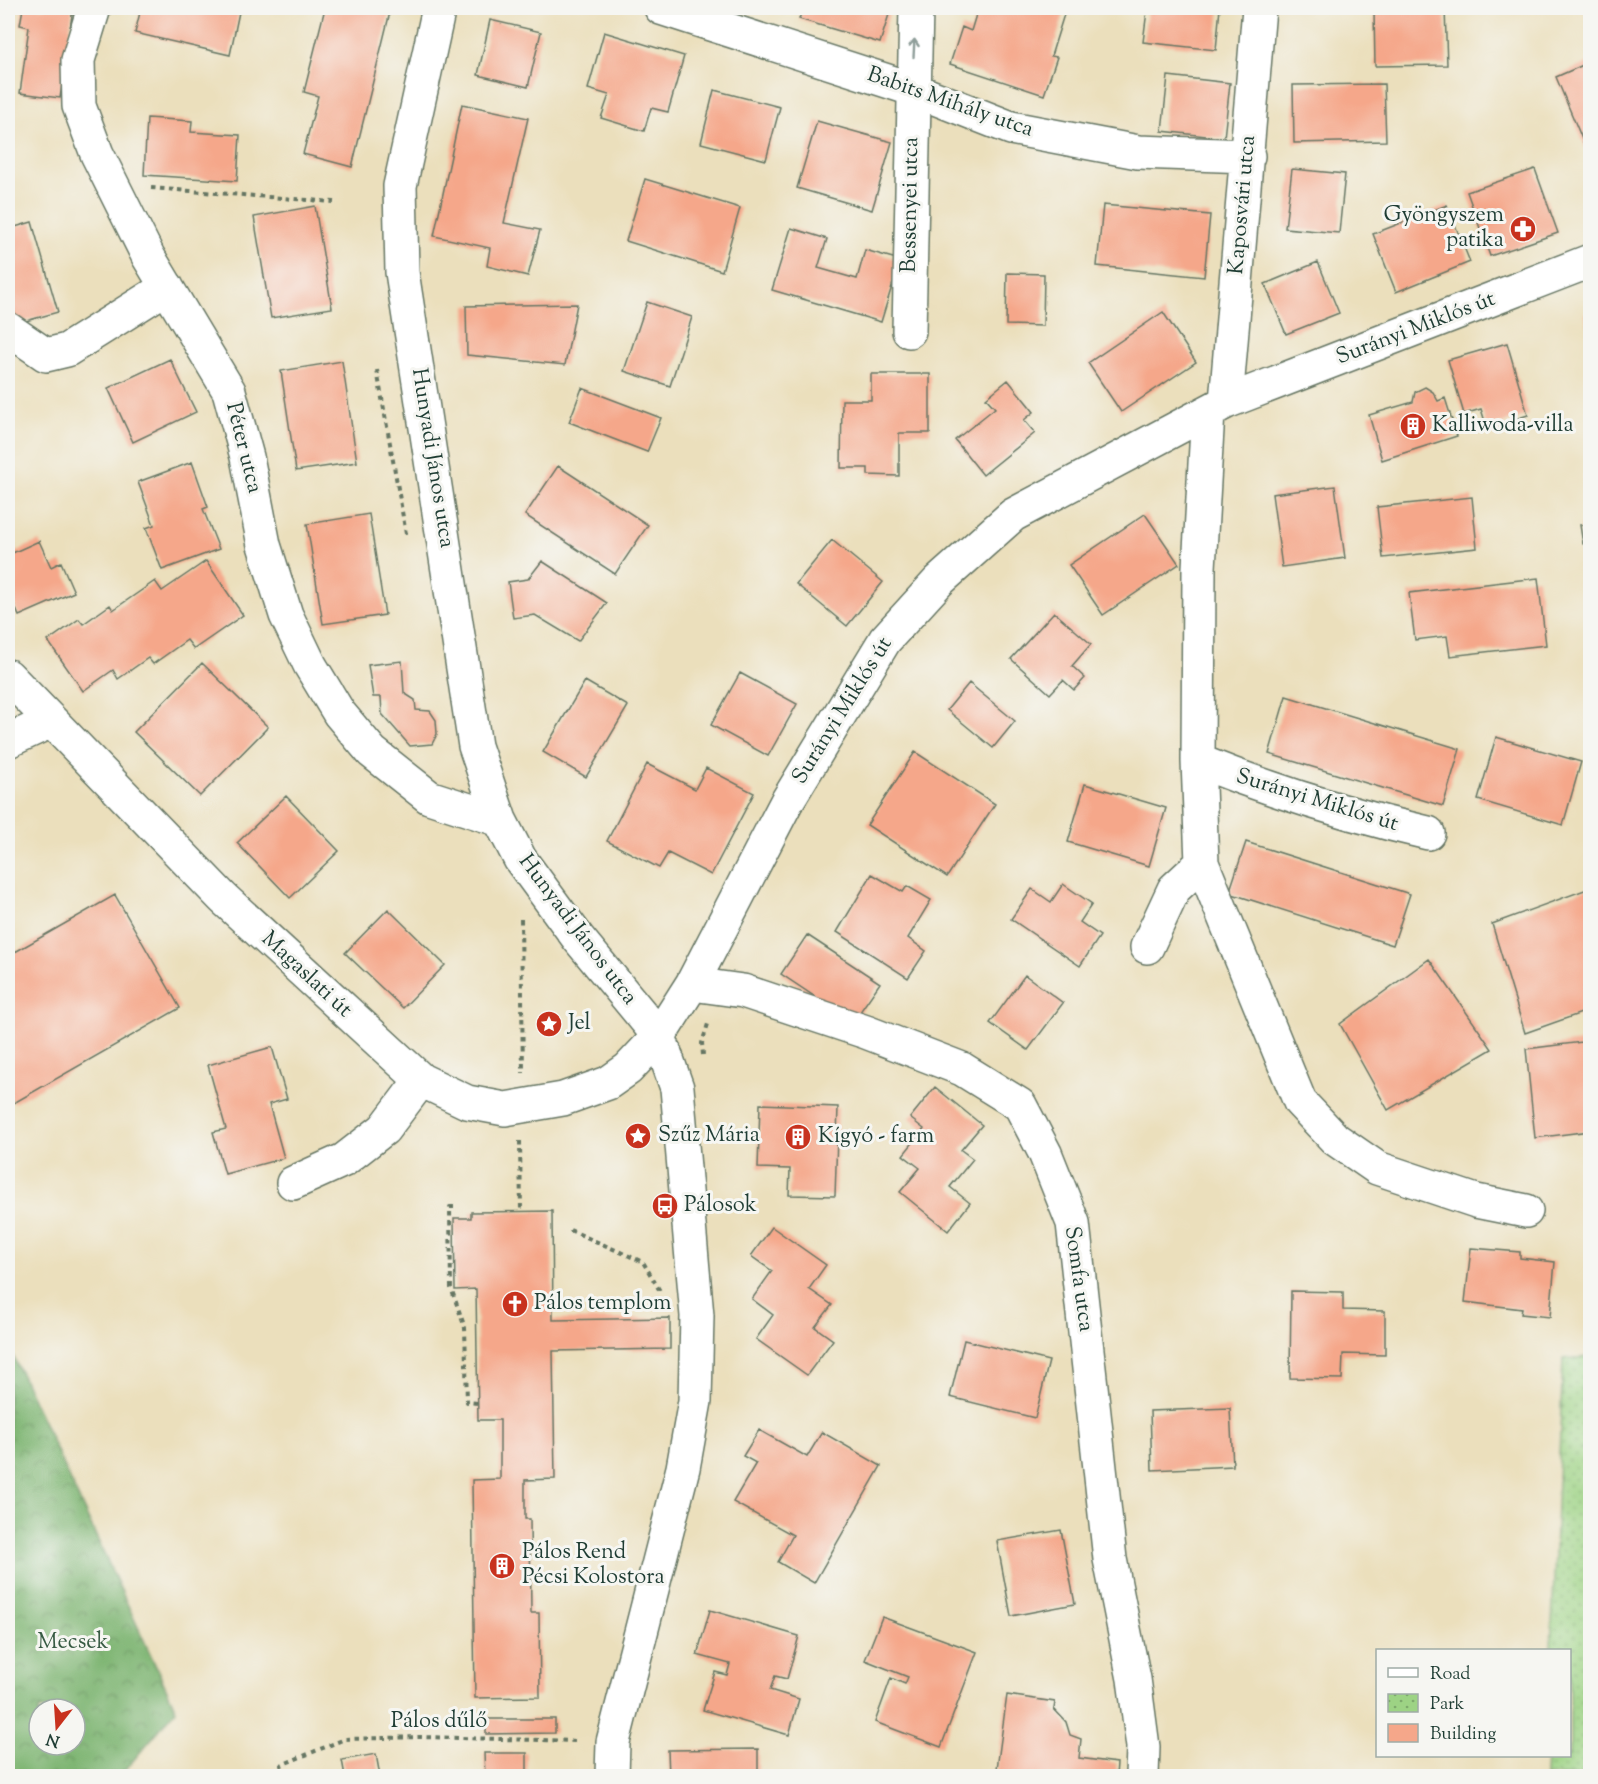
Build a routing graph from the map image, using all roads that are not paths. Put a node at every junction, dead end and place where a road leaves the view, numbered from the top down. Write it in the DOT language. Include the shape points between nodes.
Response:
graph roads {
  1 [pos="94,8"];
  2 [pos="439,8"];
  3 [pos="661,8"];
  4 [pos="916,8"];
  5 [pos="1259,8"];
  6 [pos="912,89"];
  7 [pos="1248,156"];
  8 [pos="1590,261"];
  9 [pos="167,287"];
  10 [pos="8,330"];
  11 [pos="909,331"];
  12 [pos="1217,407"];
  13 [pos="8,676"];
  14 [pos="51,721"];
  15 [pos="8,741"];
  16 [pos="1198,761"];
  17 [pos="500,820"];
  18 [pos="1428,833"];
  19 [pos="1202,863"];
  20 [pos="1147,947"];
  21 [pos="692,984"];
  22 [pos="659,1036"];
  23 [pos="421,1080"];
  24 [pos="293,1183"];
  25 [pos="1526,1210"];
  26 [pos="612,1776"];
  27 [pos="1142,1776"];
  1 -- 9 [label="street, Péter utca" via="78,60 79,106 97,154"];
  2 -- 17 [label="street, Hunyadi János utca" via="400,186 402,272 475,746"];
  3 -- 6 [label="street, Babits Mihály utca"];
  6 -- 4 [label="street, Bessenyei utca, one-way"];
  5 -- 7 [label="street, Kaposvári utca"];
  6 -- 7 [label="street, Babits Mihály utca" via="1011,128 1138,152"];
  6 -- 11 [label="street, Bessenyei utca"];
  7 -- 12 [label="street, Kaposvári utca"];
  8 -- 12 [label="street, Surányi Miklós út"];
  9 -- 10 [label="street" via="66,350 46,356"];
  9 -- 17 [label="street, Péter utca" via="229,391 264,545 286,615 339,712 372,752 429,797"];
  12 -- 16 [label="street" via="1199,568"];
  12 -- 21 [label="street, Surányi Miklós út" via="1013,515 939,581 885,640 786,803"];
  13 -- 14 [label="street, Magaslati út"];
  14 -- 15 [label="street"];
  14 -- 23 [label="street, Magaslati út" via="223,898"];
  16 -- 18 [label="street, Surányi Miklós út" via="1266,789"];
  16 -- 19 [label="street"];
  17 -- 22 [label="street, Hunyadi János utca" via="520,859 578,938"];
  19 -- 20 [label="street" via="1174,889"];
  19 -- 25 [label="street" via="1300,1102 1335,1139 1377,1168 1476,1201"];
  21 -- 22 [label="street, Surányi Miklós út"];
  21 -- 27 [label="street, Somfa utca" via="743,991 866,1032 962,1069 1020,1105 1045,1153 1073,1223 1110,1559 1134,1679 1143,1747"];
  22 -- 23 [label="street, Magaslati út" via="615,1078 563,1100 505,1109 467,1102"];
  22 -- 26 [label="street, Hunyadi János utca" via="677,1088 698,1316 695,1401 683,1468 613,1742"];
  23 -- 24 [label="street" via="384,1129 344,1160"];
}
